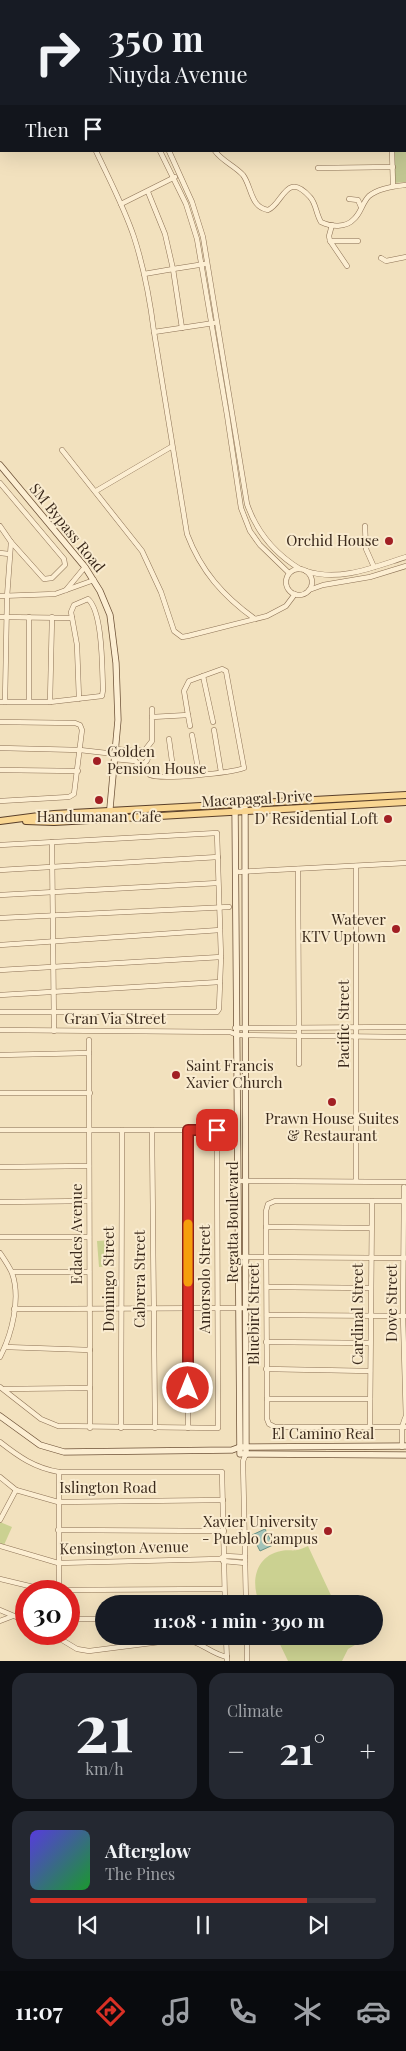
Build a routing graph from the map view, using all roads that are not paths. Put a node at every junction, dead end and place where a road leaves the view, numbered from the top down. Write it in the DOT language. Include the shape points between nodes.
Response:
graph roads {
  1 [pos="96,152"];
  2 [pos="161,152"];
  3 [pos="169,152"];
  4 [pos="216,152"];
  5 [pos="392,152"];
  6 [pos="393,167"];
  7 [pos="318,168"];
  8 [pos="180,174"];
  9 [pos="174,178"];
  10 [pos="406,185"];
  11 [pos="393,186"];
  12 [pos="148,192"];
  13 [pos="349,199"];
  14 [pos="121,204"];
  15 [pos="361,207"];
  16 [pos="198,217"];
  17 [pos="192,220"];
  18 [pos="332,225"];
  19 [pos="330,241"];
  20 [pos="358,241"];
  21 [pos="406,257"];
  22 [pos="381,258"];
  23 [pos="205,264"];
  24 [pos="347,266"];
  25 [pos="173,269"];
  26 [pos="144,274"];
  27 [pos="218,322"];
  28 [pos="211,323"];
  29 [pos="182,328"];
  30 [pos="154,332"];
  31 [pos="172,447"];
  32 [pos="62,450"];
  33 [pos="0,465"];
  34 [pos="0,483"];
  35 [pos="96,491"];
  36 [pos="365,526"];
  37 [pos="1,528"];
  38 [pos="10,542"];
  39 [pos="0,554"];
  40 [pos="9,554"];
  41 [pos="406,557"];
  42 [pos="406,566"];
  43 [pos="85,567"];
  44 [pos="374,567"];
  45 [pos="300,569"];
  46 [pos="306,571"];
  47 [pos="289,573"];
  48 [pos="0,574"];
  49 [pos="8,574"];
  50 [pos="94,580"];
  51 [pos="65,590"];
  52 [pos="309,590"];
  53 [pos="296,594"];
  54 [pos="0,596"];
  55 [pos="6,597"];
  56 [pos="0,617"];
  57 [pos="6,617"];
  58 [pos="29,617"];
  59 [pos="52,617"];
  60 [pos="72,618"];
  61 [pos="255,619"];
  62 [pos="0,637"];
  63 [pos="6,637"];
  64 [pos="0,658"];
  65 [pos="6,658"];
  66 [pos="204,676"];
  67 [pos="0,680"];
  68 [pos="6,680"];
  69 [pos="79,699"];
  70 [pos="29,701"];
  71 [pos="2,702"];
  72 [pos="50,702"];
  73 [pos="152,709"];
  74 [pos="188,716"];
  75 [pos="152,717"];
  76 [pos="0,722"];
  77 [pos="213,722"];
  78 [pos="190,726"];
  79 [pos="214,730"];
  80 [pos="192,734"];
  81 [pos="169,739"];
  82 [pos="0,748"];
  83 [pos="80,750"];
  84 [pos="145,750"];
  85 [pos="136,751"];
  86 [pos="115,754"];
  87 [pos="135,762"];
  88 [pos="143,764"];
  89 [pos="0,770"];
  90 [pos="78,771"];
  91 [pos="222,772"];
  92 [pos="200,774"];
  93 [pos="174,776"];
  94 [pos="406,795"];
  95 [pos="0,801"];
  96 [pos="406,802"];
  97 [pos="245,803"];
  98 [pos="235,804"];
  99 [pos="110,810"];
  100 [pos="236,813"];
  101 [pos="245,813"];
  102 [pos="109,819"];
  103 [pos="12,820"];
  104 [pos="0,821"];
  105 [pos="52,842"];
  106 [pos="0,846"];
  107 [pos="218,858"];
  108 [pos="406,863"];
  109 [pos="53,866"];
  110 [pos="356,866"];
  111 [pos="298,869"];
  112 [pos="0,870"];
  113 [pos="236,872"];
  114 [pos="245,872"];
  115 [pos="218,883"];
  116 [pos="53,890"];
  117 [pos="0,894"];
  118 [pos="229,907"];
  119 [pos="219,908"];
  120 [pos="52,915"];
  121 [pos="0,918"];
  122 [pos="220,930"];
  123 [pos="53,941"];
  124 [pos="0,945"];
  125 [pos="235,948"];
  126 [pos="245,948"];
  127 [pos="221,957"];
  128 [pos="53,966"];
  129 [pos="0,970"];
  130 [pos="220,982"];
  131 [pos="54,992"];
  132 [pos="0,995"];
  133 [pos="54,1011"];
  134 [pos="0,1012"];
  135 [pos="237,1026"];
  136 [pos="246,1026"];
  137 [pos="300,1027"];
  138 [pos="357,1027"];
  139 [pos="406,1027"];
  140 [pos="0,1030"];
  141 [pos="54,1031"];
  142 [pos="230,1032"];
  143 [pos="237,1035"];
  144 [pos="246,1036"];
  145 [pos="299,1036"];
  146 [pos="357,1037"];
  147 [pos="406,1037"];
  148 [pos="89,1040"];
  149 [pos="89,1053"];
  150 [pos="0,1055"];
  151 [pos="299,1064"];
  152 [pos="0,1092"];
  153 [pos="90,1093"];
  154 [pos="0,1130"];
  155 [pos="89,1130"];
  156 [pos="122,1130"];
  157 [pos="152,1130"];
  158 [pos="188,1130"];
  159 [pos="89,1166"];
  160 [pos="0,1167"];
  161 [pos="238,1181"];
  162 [pos="246,1181"];
  163 [pos="356,1181"];
  164 [pos="406,1182"];
  165 [pos="404,1187"];
  166 [pos="372,1201"];
  167 [pos="405,1201"];
  168 [pos="0,1202"];
  169 [pos="89,1202"];
  170 [pos="266,1228"];
  171 [pos="371,1228"];
  172 [pos="0,1237"];
  173 [pos="89,1237"];
  174 [pos="0,1253"];
  175 [pos="238,1257"];
  176 [pos="246,1257"];
  177 [pos="267,1257"];
  178 [pos="405,1258"];
  179 [pos="371,1259"];
  180 [pos="12,1272"];
  181 [pos="89,1272"];
  182 [pos="267,1288"];
  183 [pos="370,1288"];
  184 [pos="90,1308"];
  185 [pos="122,1308"];
  186 [pos="152,1308"];
  187 [pos="188,1308"];
  188 [pos="218,1308"];
  189 [pos="238,1308"];
  190 [pos="246,1308"];
  191 [pos="14,1309"];
  192 [pos="267,1315"];
  193 [pos="370,1315"];
  194 [pos="405,1316"];
  195 [pos="266,1342"];
  196 [pos="370,1343"];
  197 [pos="5,1347"];
  198 [pos="90,1350"];
  199 [pos="0,1357"];
  200 [pos="266,1369"];
  201 [pos="370,1371"];
  202 [pos="2,1388"];
  203 [pos="90,1388"];
  204 [pos="267,1398"];
  205 [pos="370,1398"];
  206 [pos="0,1416"];
  207 [pos="406,1419"];
  208 [pos="370,1427"];
  209 [pos="404,1427"];
  210 [pos="90,1428"];
  211 [pos="121,1428"];
  212 [pos="155,1428"];
  213 [pos="188,1428"];
  214 [pos="0,1442"];
  215 [pos="315,1447"];
  216 [pos="404,1447"];
  217 [pos="243,1450"];
  218 [pos="316,1454"];
  219 [pos="406,1455"];
  220 [pos="59,1472"];
  221 [pos="0,1477"];
  222 [pos="16,1490"];
  223 [pos="223,1500"];
  224 [pos="58,1502"];
  225 [pos="1,1517"];
  226 [pos="58,1530"];
  227 [pos="224,1530"];
  228 [pos="0,1546"];
  229 [pos="225,1556"];
  230 [pos="245,1557"];
  231 [pos="220,1559"];
  232 [pos="58,1563"];
  233 [pos="225,1563"];
  234 [pos="245,1563"];
  235 [pos="0,1579"];
  236 [pos="59,1580"];
  237 [pos="15,1583"];
  238 [pos="224,1589"];
  239 [pos="80,1591"];
  240 [pos="224,1595"];
  241 [pos="246,1595"];
  242 [pos="0,1610"];
  243 [pos="12,1616"];
  244 [pos="15,1617"];
  245 [pos="80,1619"];
  246 [pos="95,1619"];
  247 [pos="0,1621"];
  248 [pos="73,1645"];
  249 [pos="226,1645"];
  250 [pos="247,1645"];
  251 [pos="227,1659"];
  252 [pos="247,1661"];
  1 -- 14 [label="street"];
  2 -- 9 [label="street"];
  3 -- 8 [label="street"];
  4 -- 18 [label="street" via="242,174 260,207 268,210 274,207 285,190 297,188 309,196 321,222"];
  5 -- 6 [label="street"];
  6 -- 7 [label="street"];
  6 -- 11 [label="street"];
  8 -- 9 [label="street"];
  8 -- 16 [label="street"];
  9 -- 12 [label="street"];
  9 -- 17 [label="street"];
  10 -- 11 [label="street"];
  11 -- 15 [label="street" via="370,195"];
  12 -- 14 [label="street"];
  12 -- 25 [label="street" via="165,234"];
  13 -- 15 [label="street" via="358,200"];
  14 -- 26 [label="street"];
  15 -- 18 [label="street" via="352,221 342,226"];
  16 -- 17 [label="street"];
  16 -- 23 [label="street"];
  17 -- 23 [label="street"];
  18 -- 19 [label="street"];
  19 -- 20 [label="street"];
  19 -- 24 [label="street"];
  21 -- 22 [label="street" via="386,261"];
  23 -- 25 [label="street"];
  23 -- 27 [label="street"];
  23 -- 28 [label="street"];
  25 -- 26 [label="street"];
  25 -- 29 [label="street"];
  26 -- 30 [label="street"];
  27 -- 28 [label="street"];
  27 -- 45 [label="street" via="247,504 266,541"];
  28 -- 29 [label="street"];
  28 -- 47 [label="street" via="241,508 250,531 260,545"];
  29 -- 30 [label="street"];
  30 -- 31 [label="street"];
  31 -- 35 [label="street"];
  31 -- 61 [label="street" via="187,534 198,560 226,596"];
  32 -- 35 [label="street"];
  33 -- 43 [label="street, SM Bypass Road"];
  34 -- 38 [label="street" via="64,559 65,565 52,578 44,579"];
  35 -- 61 [label="street" via="142,551 178,635 188,636"];
  36 -- 44 [label="street" via="366,549"];
  37 -- 38 [label="street"];
  38 -- 40 [label="street"];
  39 -- 40 [label="street"];
  40 -- 49 [label="street"];
  41 -- 44 [label="street"];
  42 -- 52 [label="street"];
  43 -- 50 [label="street, SM Bypass Road"];
  43 -- 51 [label="street"];
  44 -- 46 [label="street" via="355,573 326,575"];
  45 -- 46 [label="street"];
  45 -- 47 [label="street"];
  46 -- 52 [label="street" via="311,578"];
  47 -- 53 [label="street" via="286,587"];
  48 -- 49 [label="street"];
  49 -- 55 [label="street"];
  50 -- 51 [label="street"];
  50 -- 86 [label="street, SM Bypass Road" via="105,600 112,630 118,708"];
  51 -- 55 [label="street" via="51,595"];
  52 -- 53 [label="street"];
  53 -- 61 [label="street" via="280,610"];
  54 -- 55 [label="street"];
  55 -- 57 [label="street"];
  56 -- 57 [label="street"];
  57 -- 58 [label="street"];
  57 -- 63 [label="street"];
  58 -- 59 [label="street"];
  58 -- 70 [label="street"];
  59 -- 60 [label="street"];
  59 -- 72 [label="street"];
  60 -- 69 [label="street" via="77,645"];
  60 -- 69 [label="street" via="72,609 88,598 93,604 100,638 103,694 98,698"];
  62 -- 63 [label="street"];
  63 -- 65 [label="street"];
  64 -- 65 [label="street"];
  65 -- 68 [label="street"];
  66 -- 74 [label="street" via="189,681 185,687"];
  66 -- 77 [label="street"];
  66 -- 91 [label="street" via="222,669 226,671 238,727 244,768"];
  67 -- 68 [label="street"];
  68 -- 71 [label="street"];
  69 -- 72 [label="street"];
  70 -- 71 [label="street"];
  70 -- 72 [label="street"];
  73 -- 75 [label="street"];
  74 -- 75 [label="street"];
  74 -- 78 [label="street"];
  75 -- 84 [label="street" via="152,742"];
  76 -- 83 [label="street" via="75,722 82,730"];
  79 -- 91 [label="street"];
  80 -- 92 [label="street"];
  81 -- 93 [label="street"];
  82 -- 83 [label="street"];
  83 -- 86 [label="street"];
  83 -- 90 [label="street"];
  84 -- 85 [label="street"];
  84 -- 88 [label="street" via="149,758"];
  85 -- 86 [label="street"];
  85 -- 87 [label="street"];
  86 -- 87 [label="street"];
  86 -- 99 [label="street, SM Bypass Road"];
  87 -- 88 [label="street"];
  88 -- 93 [label="street" via="150,775"];
  89 -- 90 [label="street"];
  90 -- 95 [label="street" via="75,792 71,796"];
  91 -- 92 [label="street"];
  92 -- 93 [label="street"];
  94 -- 97 [label="main road, Macapagal Drive"];
  96 -- 101 [label="main road, Macapagal Drive"];
  97 -- 98 [label="main road, Macapagal Drive"];
  97 -- 101 [label="street, Regatta Boulevard"];
  98 -- 99 [label="main road, Macapagal Drive"];
  98 -- 100 [label="street, Regatta Boulevard"];
  99 -- 102 [label="street, SM Bypass Road"];
  99 -- 103 [label="main road, Macapagal Drive"];
  100 -- 101 [label="main road, Macapagal Drive"];
  100 -- 102 [label="main road, Macapagal Drive"];
  100 -- 113 [label="street, Regatta Boulevard"];
  101 -- 114 [label="street, Regatta Boulevard"];
  102 -- 103 [label="main road, Macapagal Drive"];
  103 -- 104 [label="main road"];
  105 -- 106 [label="street"];
  105 -- 107 [label="street" via="212,832 218,834"];
  105 -- 109 [label="street"];
  107 -- 109 [label="street"];
  107 -- 115 [label="street"];
  108 -- 110 [label="street"];
  109 -- 112 [label="street"];
  109 -- 116 [label="street"];
  110 -- 111 [label="street"];
  110 -- 138 [label="street, Pacific Street"];
  111 -- 114 [label="street"];
  111 -- 137 [label="street"];
  113 -- 114 [label="street"];
  113 -- 125 [label="street, Regatta Boulevard"];
  114 -- 126 [label="street, Regatta Boulevard"];
  115 -- 116 [label="street"];
  115 -- 119 [label="street"];
  116 -- 117 [label="street"];
  116 -- 120 [label="street"];
  118 -- 119 [label="street"];
  119 -- 120 [label="street"];
  119 -- 122 [label="street"];
  120 -- 121 [label="street"];
  120 -- 123 [label="street"];
  122 -- 123 [label="street"];
  122 -- 127 [label="street"];
  123 -- 124 [label="street"];
  123 -- 128 [label="street"];
  125 -- 126 [label="street"];
  125 -- 135 [label="street, Regatta Boulevard"];
  126 -- 136 [label="street, Regatta Boulevard"];
  127 -- 128 [label="street"];
  127 -- 130 [label="street"];
  128 -- 129 [label="street"];
  128 -- 131 [label="street"];
  130 -- 131 [label="street"];
  130 -- 133 [label="street" via="217,1012"];
  131 -- 132 [label="street"];
  131 -- 133 [label="street"];
  133 -- 134 [label="street"];
  133 -- 141 [label="street"];
  135 -- 136 [label="street"];
  135 -- 142 [label="street"];
  135 -- 143 [label="street, Regatta Boulevard"];
  136 -- 137 [label="street"];
  136 -- 144 [label="street, Regatta Boulevard"];
  137 -- 138 [label="street"];
  137 -- 145 [label="street"];
  138 -- 139 [label="street"];
  138 -- 146 [label="street, Pacific Street"];
  140 -- 141 [label="street, Gran Via Street"];
  141 -- 142 [label="street, Gran Via Street"];
  142 -- 143 [label="street, Gran Via Street"];
  143 -- 144 [label="street, Gran Via Street"];
  143 -- 161 [label="street, Regatta Boulevard"];
  144 -- 145 [label="street, Gran Via Street"];
  144 -- 162 [label="street, Regatta Boulevard"];
  145 -- 146 [label="street, Gran Via Street"];
  145 -- 151 [label="street"];
  146 -- 147 [label="street, Gran Via Street"];
  146 -- 163 [label="street, Pacific Street"];
  148 -- 149 [label="street, Edades Avenue"];
  149 -- 150 [label="street"];
  149 -- 153 [label="street, Edades Avenue"];
  152 -- 153 [label="street"];
  153 -- 155 [label="street, Edades Avenue"];
  154 -- 155 [label="street"];
  155 -- 156 [label="street"];
  155 -- 159 [label="street, Edades Avenue"];
  156 -- 157 [label="street"];
  156 -- 185 [label="street, Domingo Street"];
  157 -- 158 [label="street"];
  157 -- 186 [label="street, Cabrera Street"];
  158 -- 187 [label="street"];
  158 -- 188 [label="street, Amorsolo Street" via="217,1130"];
  159 -- 160 [label="street"];
  159 -- 169 [label="street, Edades Avenue"];
  161 -- 162 [label="street"];
  161 -- 175 [label="street, Regatta Boulevard"];
  162 -- 163 [label="street"];
  162 -- 176 [label="street, Regatta Boulevard"];
  163 -- 164 [label="street"];
  165 -- 167 [label="street, Dove Street"];
  166 -- 167 [label="street"];
  166 -- 170 [label="street, Bluebird Street" via="275,1201 268,1204"];
  166 -- 171 [label="street, Cardinal Street"];
  167 -- 178 [label="street, Dove Street"];
  168 -- 169 [label="street"];
  169 -- 173 [label="street, Edades Avenue"];
  170 -- 171 [label="street"];
  170 -- 177 [label="street, Bluebird Street"];
  171 -- 179 [label="street, Cardinal Street"];
  172 -- 173 [label="street"];
  173 -- 181 [label="street, Edades Avenue"];
  174 -- 180 [label="street"];
  175 -- 176 [label="street"];
  175 -- 189 [label="street, Regatta Boulevard"];
  176 -- 177 [label="street"];
  176 -- 190 [label="street, Regatta Boulevard"];
  177 -- 179 [label="street"];
  177 -- 182 [label="street, Bluebird Street"];
  178 -- 179 [label="street"];
  178 -- 194 [label="street, Dove Street"];
  179 -- 183 [label="street, Cardinal Street"];
  180 -- 181 [label="street"];
  180 -- 191 [label="street"];
  181 -- 184 [label="street, Edades Avenue"];
  182 -- 183 [label="street"];
  182 -- 192 [label="street, Bluebird Street"];
  183 -- 193 [label="street, Cardinal Street"];
  184 -- 185 [label="street"];
  184 -- 191 [label="street"];
  184 -- 198 [label="street, Edades Avenue"];
  185 -- 186 [label="street"];
  185 -- 211 [label="street, Domingo Street"];
  186 -- 187 [label="street"];
  186 -- 212 [label="street, Cabrera Street"];
  187 -- 188 [label="street"];
  187 -- 213 [label="street"];
  188 -- 189 [label="street"];
  188 -- 213 [label="street, Amorsolo Street" via="218,1428"];
  189 -- 190 [label="street"];
  189 -- 217 [label="street, Regatta Boulevard"];
  190 -- 217 [label="street, Regatta Boulevard"];
  191 -- 197 [label="street"];
  192 -- 193 [label="street"];
  192 -- 195 [label="street, Bluebird Street"];
  193 -- 194 [label="street"];
  193 -- 196 [label="street, Cardinal Street"];
  194 -- 207 [label="street, Dove Street"];
  195 -- 196 [label="street"];
  195 -- 200 [label="street, Bluebird Street"];
  196 -- 201 [label="street, Cardinal Street"];
  197 -- 198 [label="street"];
  197 -- 199 [label="street"];
  198 -- 203 [label="street, Edades Avenue"];
  200 -- 201 [label="street"];
  200 -- 204 [label="street, Bluebird Street"];
  201 -- 205 [label="street, Cardinal Street"];
  202 -- 203 [label="street"];
  202 -- 210 [label="street" via="52,1424"];
  203 -- 210 [label="street, Edades Avenue"];
  204 -- 205 [label="street"];
  204 -- 208 [label="street, Bluebird Street" via="267,1419 275,1427"];
  205 -- 208 [label="street, Cardinal Street"];
  206 -- 217 [label="street" via="40,1445 64,1452"];
  207 -- 209 [label="street, Dove Street"];
  208 -- 209 [label="street"];
  209 -- 216 [label="street, Dove Street"];
  210 -- 211 [label="street"];
  211 -- 212 [label="street"];
  212 -- 213 [label="street"];
  214 -- 220 [label="street" via="33,1465"];
  215 -- 216 [label="street, El Camino Real"];
  215 -- 217 [label="street, El Camino Real"];
  215 -- 218 [label="street"];
  217 -- 218 [label="street, El Camino Real"];
  217 -- 230 [label="street, Regatta Boulevard"];
  218 -- 219 [label="street, El Camino Real"];
  220 -- 223 [label="street" via="219,1472 223,1475"];
  220 -- 224 [label="street"];
  221 -- 222 [label="street, Islington Road"];
  222 -- 224 [label="street, Islington Road"];
  222 -- 225 [label="street"];
  223 -- 224 [label="street, Islington Road"];
  223 -- 227 [label="street"];
  224 -- 226 [label="street"];
  226 -- 227 [label="street"];
  226 -- 232 [label="street"];
  227 -- 229 [label="street"];
  228 -- 232 [label="street, Kensington Avenue"];
  229 -- 230 [label="street"];
  229 -- 231 [label="street"];
  229 -- 233 [label="street"];
  230 -- 234 [label="street, Regatta Boulevard"];
  231 -- 232 [label="street, Kensington Avenue"];
  231 -- 233 [label="street"];
  232 -- 236 [label="street"];
  233 -- 234 [label="street"];
  233 -- 238 [label="street"];
  234 -- 241 [label="street, Regatta Boulevard"];
  235 -- 237 [label="street"];
  238 -- 239 [label="street"];
  238 -- 240 [label="street"];
  242 -- 243 [label="street"];
  243 -- 244 [label="street"];
  243 -- 247 [label="street"];
  245 -- 246 [label="street"];
  248 -- 251 [label="street" via="89,1651 189,1640"];
  249 -- 251 [label="street"];
  250 -- 252 [label="street"];
}
